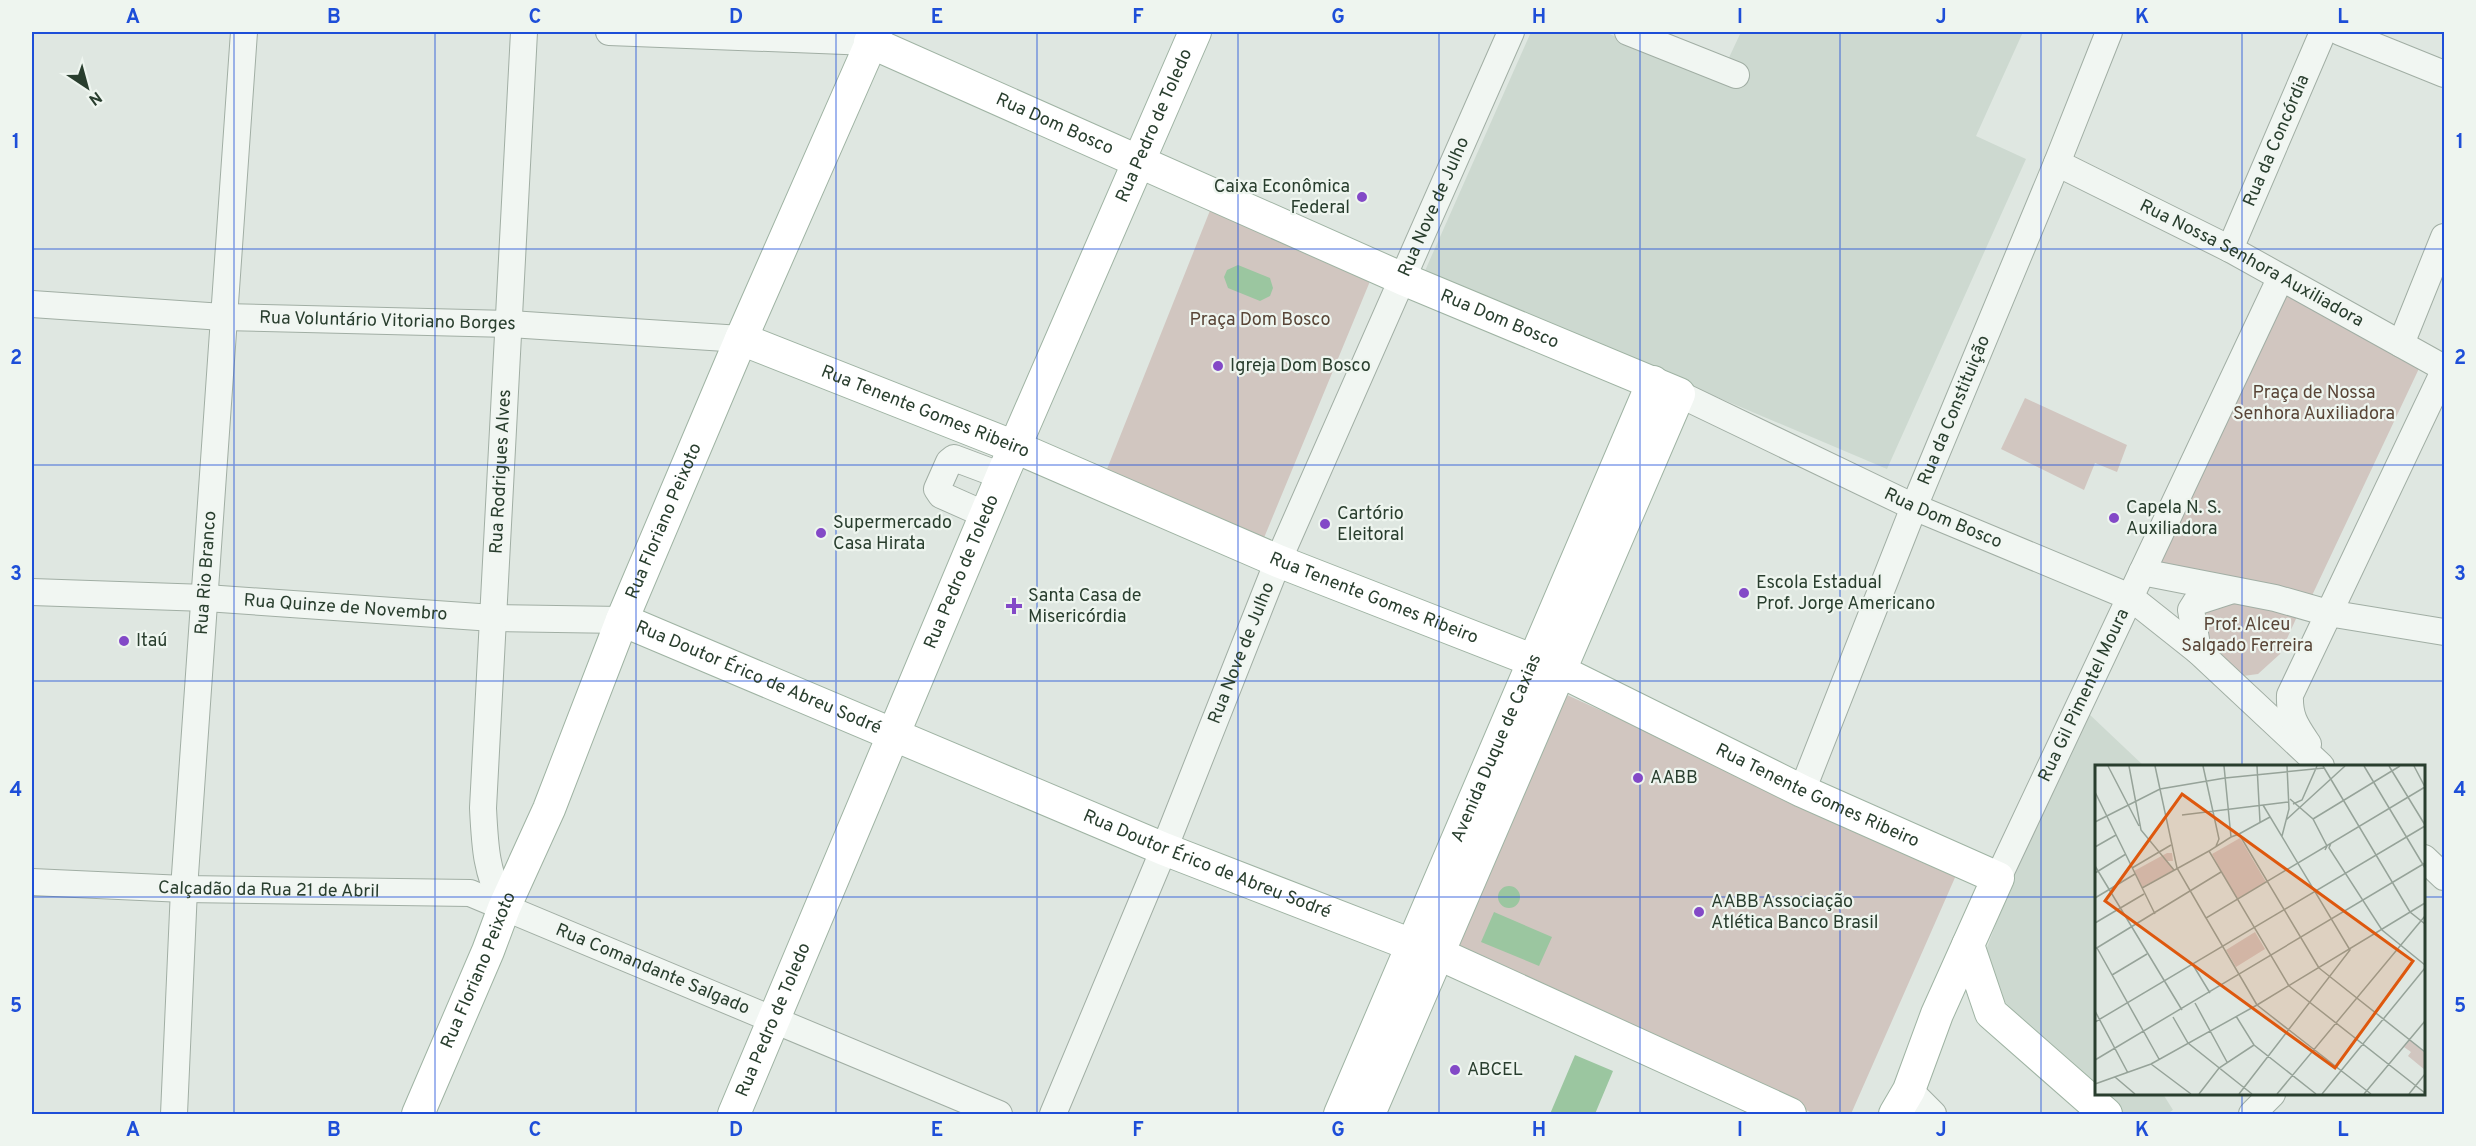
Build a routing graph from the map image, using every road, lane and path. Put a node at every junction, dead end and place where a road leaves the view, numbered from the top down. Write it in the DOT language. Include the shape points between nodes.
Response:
graph roads {
  1 [pos="244,32"];
  2 [pos="524,32"];
  3 [pos="609,32"];
  4 [pos="1195,32"];
  5 [pos="1511,32"];
  6 [pos="1628,32"];
  7 [pos="2109,32"];
  8 [pos="2323,32"];
  9 [pos="2340,32"];
  10 [pos="873,37"];
  11 [pos="2445,74"];
  12 [pos="1736,75"];
  13 [pos="1138,162"];
  14 [pos="2058,163"];
  15 [pos="2445,237"];
  16 [pos="2230,249"];
  17 [pos="1403,279"];
  18 [pos="2280,279"];
  19 [pos="32,304"];
  20 [pos="223,317"];
  21 [pos="510,324"];
  22 [pos="741,339"];
  23 [pos="2401,344"];
  24 [pos="2445,369"];
  25 [pos="1666,388"];
  26 [pos="1015,447"];
  27 [pos="1002,476"];
  28 [pos="1914,507"];
  29 [pos="986,515"];
  30 [pos="1278,561"];
  31 [pos="2142,572"];
  32 [pos="2234,590"];
  33 [pos="32,592"];
  34 [pos="2130,597"];
  35 [pos="206,598"];
  36 [pos="2328,613"];
  37 [pos="493,618"];
  38 [pos="622,620"];
  39 [pos="2445,632"];
  40 [pos="2198,651"];
  41 [pos="1546,666"];
  42 [pos="2305,666"];
  43 [pos="893,734"];
  44 [pos="2321,765"];
  45 [pos="2321,765"];
  46 [pos="1802,791"];
  47 [pos="1164,849"];
  48 [pos="2425,859"];
  49 [pos="2445,877"];
  50 [pos="1998,878"];
  51 [pos="32,882"];
  52 [pos="184,889"];
  53 [pos="504,908"];
  54 [pos="1968,945"];
  55 [pos="1425,950"];
  56 [pos="1991,1013"];
  57 [pos="1937,1014"];
  58 [pos="775,1022"];
  59 [pos="2271,1095"];
  60 [pos="1902,1102"];
  61 [pos="174,1114"];
  62 [pos="418,1114"];
  63 [pos="734,1114"];
  64 [pos="999,1114"];
  65 [pos="1053,1114"];
  66 [pos="1340,1114"];
  67 [pos="1369,1114"];
  68 [pos="1790,1114"];
  69 [pos="1933,1114"];
  70 [pos="2106,1114"];
  71 [pos="2252,1114"];
  1 -- 20 [label="street, Rua Rio Branco"];
  2 -- 21 [label="street, Rua Rodrigues Alves"];
  3 -- 10 [label="street"];
  4 -- 13 [label="main road, Rua Pedro de Toledo"];
  5 -- 17 [label="street, Rua Nove de Julho"];
  6 -- 12 [label="street"];
  7 -- 14 [label="street, Rua da Constituição"];
  8 -- 16 [label="street, Rua da Concórdia"];
  9 -- 11 [label="street"];
  10 -- 13 [label="main road, Rua Dom Bosco"];
  10 -- 22 [label="main road, Rua Floriano Peixoto"];
  13 -- 17 [label="main road, Rua Dom Bosco"];
  13 -- 26 [label="main road, Rua Pedro de Toledo"];
  14 -- 16 [label="street, Rua Nossa Senhora Auxiliadora"];
  14 -- 28 [label="street, Rua da Constituição"];
  15 -- 23 [label="street"];
  16 -- 18 [label="street, Rua Nossa Senhora Auxiliadora"];
  17 -- 25 [label="main road, Rua Dom Bosco"];
  17 -- 30 [label="street, Rua Nove de Julho"];
  18 -- 23 [label="street, Rua Nossa Senhora Auxiliadora"];
  18 -- 31 [label="street, Rua Gil Pimentel Moura"];
  19 -- 20 [label="street, Rua Voluntário Vitoriano Borges"];
  20 -- 21 [label="street, Rua Voluntário Vitoriano Borges"];
  20 -- 35 [label="street, Rua Rio Branco"];
  21 -- 22 [label="street, Rua Voluntário Vitoriano Borges"];
  21 -- 37 [label="street, Rua Rodrigues Alves"];
  22 -- 26 [label="main road, Rua Tenente Gomes Ribeiro"];
  22 -- 38 [label="main road, Rua Floriano Peixoto"];
  23 -- 24 [label="street, Rua Nossa Senhora Auxiliadora"];
  24 -- 36 [label="street"];
  25 -- 28 [label="street, Rua Dom Bosco"];
  25 -- 41 [label="main road, Avenida Duque de Caxias"];
  26 -- 27 [label="main road, Rua Pedro de Toledo"];
  26 -- 30 [label="main road, Rua Tenente Gomes Ribeiro"];
  27 -- 29 [label="main road, Rua Pedro de Toledo"];
  27 -- 29 [label="street" via="951,459 937,489 941,495"];
  28 -- 34 [label="street, Rua Dom Bosco"];
  28 -- 46 [label="street, Rua da Constituição"];
  29 -- 43 [label="main road, Rua Pedro de Toledo"];
  30 -- 41 [label="main road, Rua Tenente Gomes Ribeiro"];
  30 -- 47 [label="street, Rua Nove de Julho"];
  31 -- 32 [label="street"];
  31 -- 34 [label="street, Rua Gil Pimentel Moura"];
  32 -- 36 [label="street"];
  32 -- 40 [label="street" via="2196,602 2191,610"];
  33 -- 35 [label="street, Rua Quinze de Novembro"];
  34 -- 40 [label="street, Rua Dom Bosco"];
  34 -- 50 [label="street, Rua Gil Pimentel Moura"];
  35 -- 37 [label="street, Rua Quinze de Novembro"];
  35 -- 52 [label="street, Rua Rio Branco"];
  36 -- 39 [label="street"];
  36 -- 42 [label="street"];
  37 -- 38 [label="street, Rua Quinze de Novembro"];
  37 -- 53 [label="street, Rua Rodrigues Alves" via="483,808 485,855"];
  38 -- 43 [label="main road, Rua Doutor Érico de Abreu Sodré"];
  38 -- 53 [label="main road, Rua Floriano Peixoto" via="549,809"];
  40 -- 42 [label="street" via="2254,687 2266,690 2277,688"];
  40 -- 44 [label="street"];
  41 -- 46 [label="main road, Rua Tenente Gomes Ribeiro"];
  41 -- 55 [label="main road, Avenida Duque de Caxias"];
  42 -- 45 [label="street" via="2290,695 2289,710"];
  43 -- 47 [label="main road, Rua Doutor Érico de Abreu Sodré"];
  43 -- 58 [label="main road, Rua Pedro de Toledo"];
  46 -- 50 [label="main road, Rua Tenente Gomes Ribeiro"];
  47 -- 55 [label="main road, Rua Doutor Érico de Abreu Sodré"];
  47 -- 65 [label="street, Rua Nove de Julho"];
  48 -- 49 [label="street"];
  50 -- 54 [label="main road, Rua Gil Pimentel Moura"];
  51 -- 52 [label="street, Calçadão da Rua 21 de Abril"];
  52 -- 53 [label="street, Calçadão da Rua 21 de Abril" via="470,893"];
  52 -- 61 [label="street, Rua Rio Branco"];
  53 -- 58 [label="street, Rua Comandante Salgado"];
  53 -- 62 [label="main road, Rua Floriano Peixoto"];
  54 -- 56 [label="main road"];
  54 -- 57 [label="main road, Rua Gil Pimentel Moura"];
  55 -- 66 [label="main road, Avenida Duque de Caxias"];
  55 -- 67 [label="main road, Avenida Duque de Caxias"];
  55 -- 68 [label="main road, Rua Doutor Érico de Abreu Sodré"];
  56 -- 57 [label="main road"];
  56 -- 70 [label="main road"];
  57 -- 60 [label="main road, Rua Gil Pimentel Moura"];
  58 -- 63 [label="main road, Rua Pedro de Toledo"];
  58 -- 64 [label="street, Rua Comandante Salgado"];
  59 -- 71 [label="street"];
  60 -- 69 [label="street"];
}
